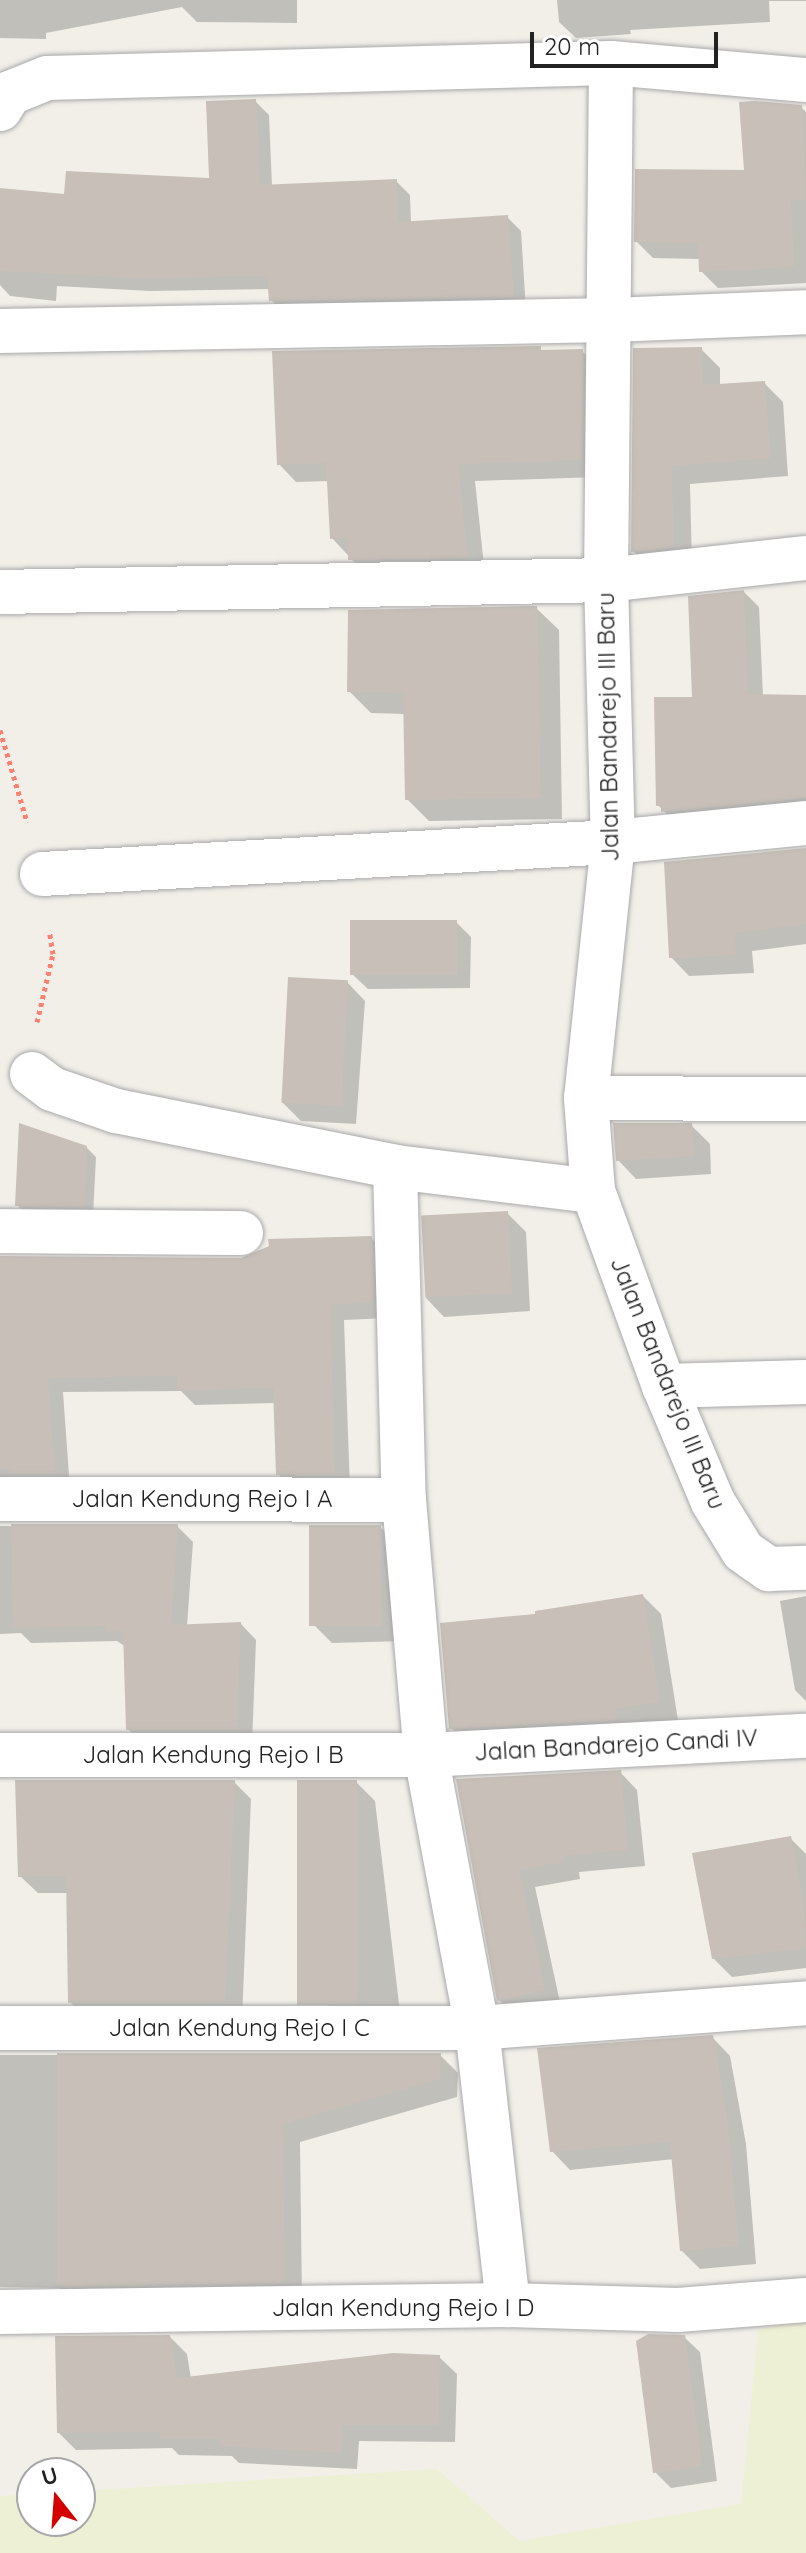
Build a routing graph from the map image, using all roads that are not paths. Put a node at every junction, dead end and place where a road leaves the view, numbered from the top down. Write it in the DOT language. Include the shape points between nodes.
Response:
graph roads {
  1 [pos="611,63"];
  2 [pos="806,80"];
  3 [pos="0,109"];
  4 [pos="806,312"];
  5 [pos="611,320"];
  6 [pos="0,331"];
  7 [pos="806,558"];
  8 [pos="606,580"];
  9 [pos="0,592"];
  10 [pos="806,823"];
  11 [pos="613,842"];
  12 [pos="42,874"];
  13 [pos="32,1074"];
  14 [pos="586,1098"];
  15 [pos="806,1099"];
  16 [pos="395,1167"];
  17 [pos="593,1191"];
  18 [pos="0,1231"];
  19 [pos="241,1233"];
  20 [pos="806,1382"];
  21 [pos="664,1386"];
  22 [pos="0,1499"];
  23 [pos="404,1500"];
  24 [pos="806,1568"];
  25 [pos="806,1736"];
  26 [pos="0,1755"];
  27 [pos="426,1755"];
  28 [pos="806,2003"];
  29 [pos="0,2028"];
  30 [pos="477,2028"];
  31 [pos="806,2300"];
  32 [pos="508,2305"];
  33 [pos="0,2312"];
  1 -- 2 [label="street"];
  1 -- 3 [label="street" via="47,78 10,93"];
  1 -- 5 [label="street, Jalan Bandarejo III Baru"];
  4 -- 5 [label="street"];
  5 -- 6 [label="street"];
  5 -- 8 [label="street, Jalan Bandarejo III Baru"];
  7 -- 8 [label="street"];
  8 -- 9 [label="street"];
  8 -- 11 [label="street, Jalan Bandarejo III Baru"];
  10 -- 11 [label="street"];
  11 -- 12 [label="street"];
  11 -- 14 [label="street, Jalan Bandarejo III Baru"];
  13 -- 16 [label="street" via="52,1089 116,1111"];
  14 -- 15 [label="street"];
  14 -- 17 [label="street, Jalan Bandarejo III Baru"];
  16 -- 17 [label="street"];
  16 -- 23 [label="street"];
  17 -- 21 [label="street, Jalan Bandarejo III Baru"];
  18 -- 19 [label="street"];
  20 -- 21 [label="street"];
  21 -- 24 [label="street, Jalan Bandarejo III Baru" via="713,1502 743,1551 769,1569"];
  22 -- 23 [label="street, Jalan Kendung Rejo I A"];
  23 -- 27 [label="street"];
  25 -- 27 [label="street, Jalan Bandarejo Candi IV"];
  26 -- 27 [label="street, Jalan Kendung Rejo I B"];
  27 -- 30 [label="street"];
  28 -- 30 [label="street, Jalan Kendung Rejo I C"];
  29 -- 30 [label="street, Jalan Kendung Rejo I C"];
  30 -- 32 [label="street"];
  31 -- 32 [label="street, Jalan Kendung Rejo I D" via="678,2310"];
  32 -- 33 [label="street, Jalan Kendung Rejo I D"];
}
